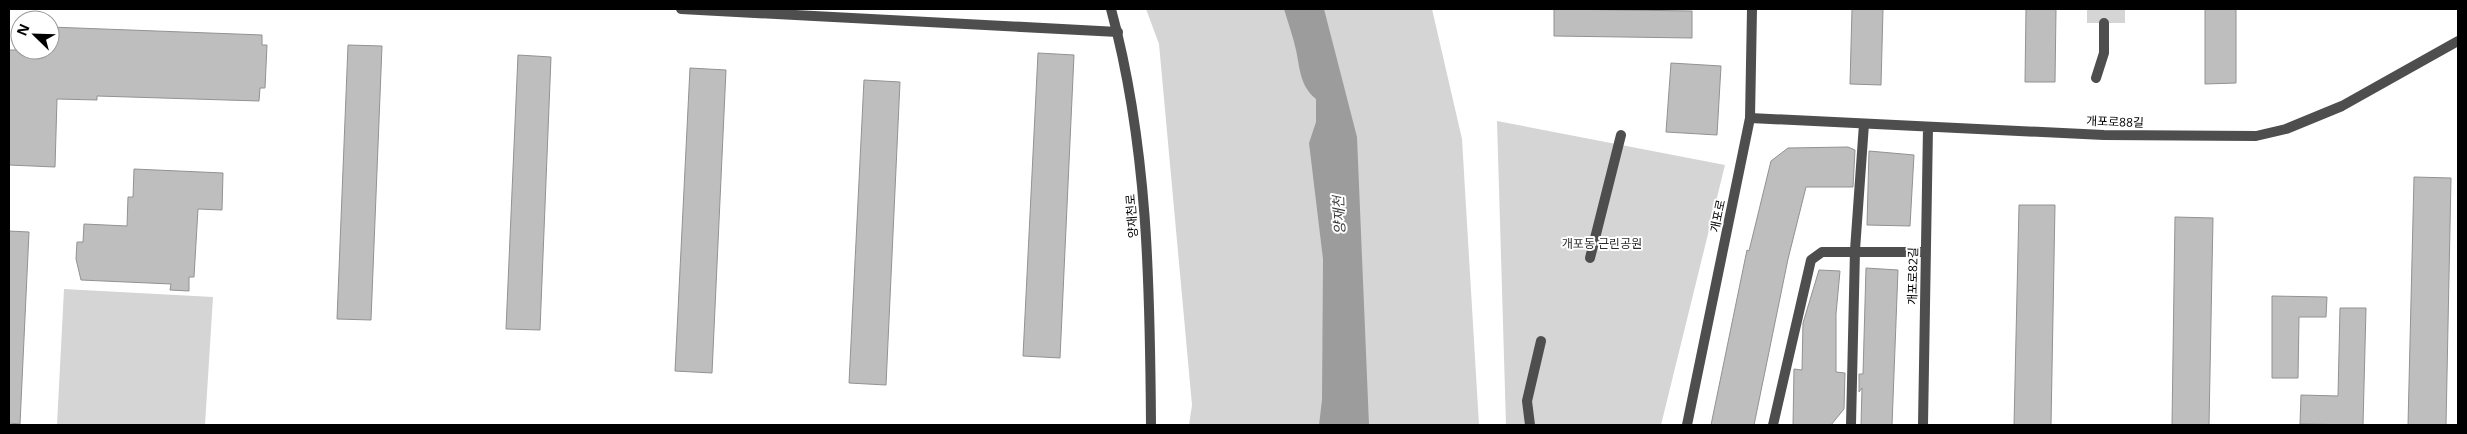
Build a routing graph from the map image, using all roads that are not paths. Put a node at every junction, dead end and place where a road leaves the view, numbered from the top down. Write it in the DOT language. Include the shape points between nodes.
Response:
graph roads {
  1 [pos="681,9"];
  2 [pos="1111,9"];
  3 [pos="1752,9"];
  4 [pos="2104,23"];
  5 [pos="1118,32"];
  6 [pos="2458,41"];
  7 [pos="2096,78"];
  8 [pos="1750,118"];
  9 [pos="1864,124"];
  10 [pos="1928,127"];
  11 [pos="1621,135"];
  12 [pos="1854,250"];
  13 [pos="1926,252"];
  14 [pos="1590,258"];
  15 [pos="1541,341"];
  16 [pos="1151,425"];
  17 [pos="1530,425"];
  18 [pos="1687,425"];
  19 [pos="1772,425"];
  20 [pos="1851,425"];
  21 [pos="1922,425"];
  1 -- 5 [label="street"];
  2 -- 5 [label="street, 양재천로"];
  3 -- 8 [label="street, 개포로"];
  4 -- 7 [label="street" via="2104,53"];
  5 -- 16 [label="street, 양재천로" via="1134,110 1142,182 1150,303"];
  6 -- 10 [label="street, 개포로88길" via="2342,106 2286,129 2256,136 2114,135"];
  8 -- 9 [label="street, 개포로88길"];
  8 -- 18 [label="street, 개포로"];
  9 -- 10 [label="street, 개포로88길"];
  9 -- 12 [label="street"];
  10 -- 13 [label="street, 개포로82길"];
  11 -- 14 [label="street"];
  12 -- 13 [label="street"];
  12 -- 19 [label="street" via="1822,252 1811,260"];
  12 -- 20 [label="street"];
  13 -- 21 [label="street, 개포로82길"];
  15 -- 17 [label="street" via="1527,401"];
}
